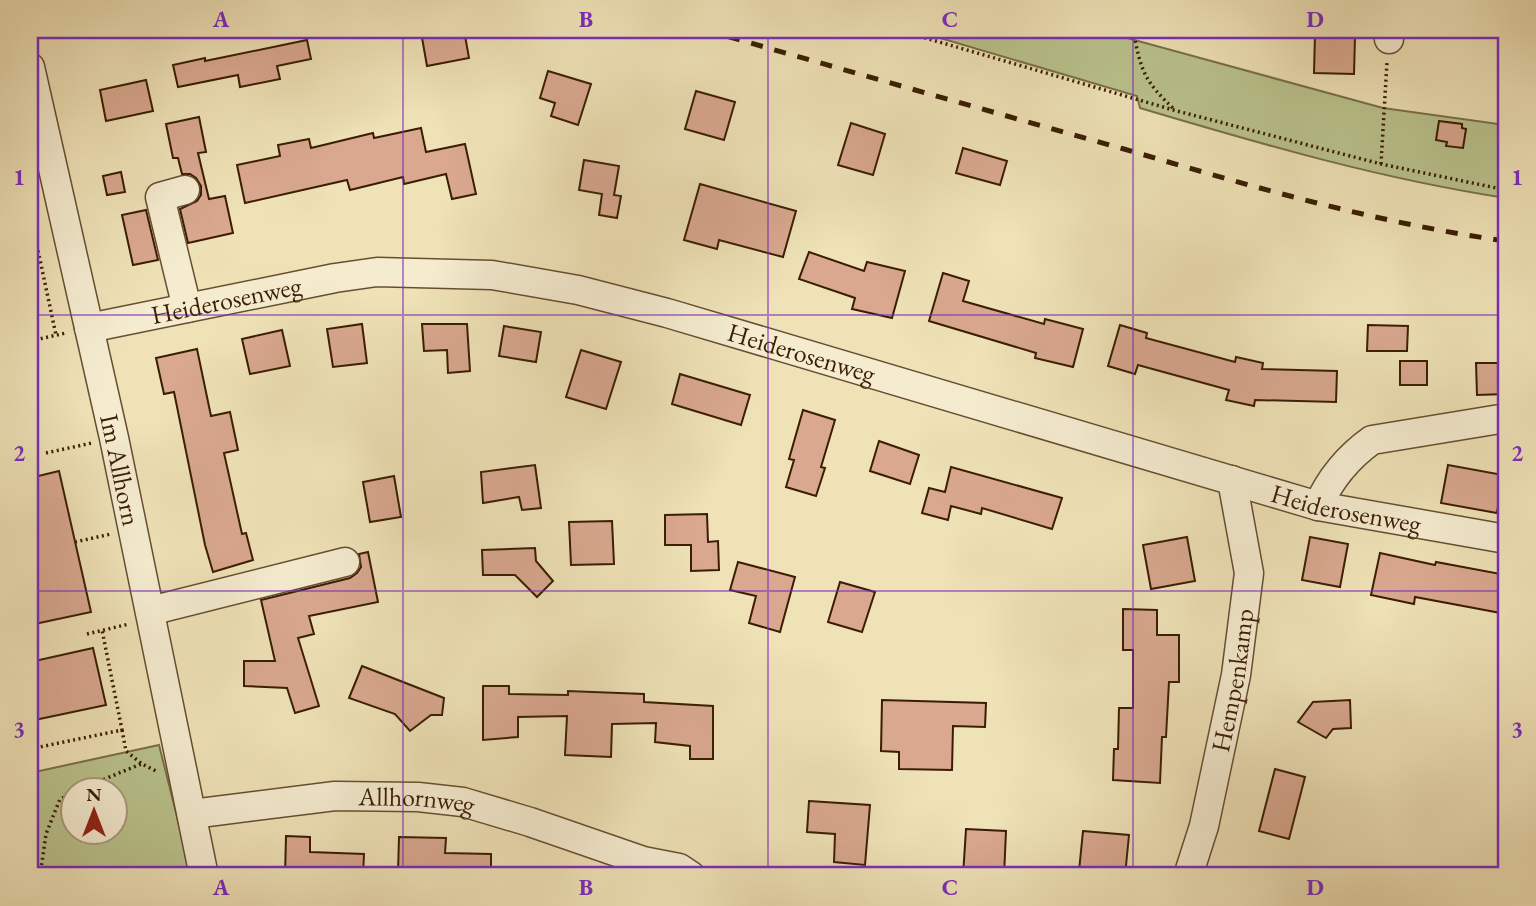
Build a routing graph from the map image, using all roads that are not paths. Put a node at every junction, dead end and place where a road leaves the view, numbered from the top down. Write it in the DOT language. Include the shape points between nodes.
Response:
graph roads {
  1 [pos="30,67"];
  2 [pos="185,190"];
  3 [pos="187,308"];
  4 [pos="89,328"];
  5 [pos="1506,418"];
  6 [pos="1232,480"];
  7 [pos="1318,506"];
  8 [pos="1506,539"];
  9 [pos="345,562"];
  10 [pos="150,611"];
  11 [pos="192,814"];
  12 [pos="638,866"];
  13 [pos="204,876"];
  14 [pos="691,876"];
  15 [pos="1188,876"];
  1 -- 4 [label="street, Im Allhorn"];
  2 -- 3 [label="street" via="160,197"];
  3 -- 4 [label="street, Heiderosenweg"];
  3 -- 6 [label="street, Heiderosenweg" via="377,272 492,275 578,290 667,313"];
  4 -- 10 [label="street, Im Allhorn"];
  5 -- 7 [label="street" via="1372,440 1333,477"];
  6 -- 7 [label="street, Heiderosenweg"];
  6 -- 15 [label="street, Hempenkamp" via="1249,573 1236,675 1204,827"];
  7 -- 8 [label="street, Heiderosenweg"];
  9 -- 10 [label="street"];
  10 -- 11 [label="street, Im Allhorn"];
  11 -- 12 [label="street, Allhornweg" via="335,796 418,797 463,803 530,822"];
  11 -- 13 [label="street, Im Allhorn"];
  12 -- 14 [label="street, Allhornweg" via="671,865"];
}
